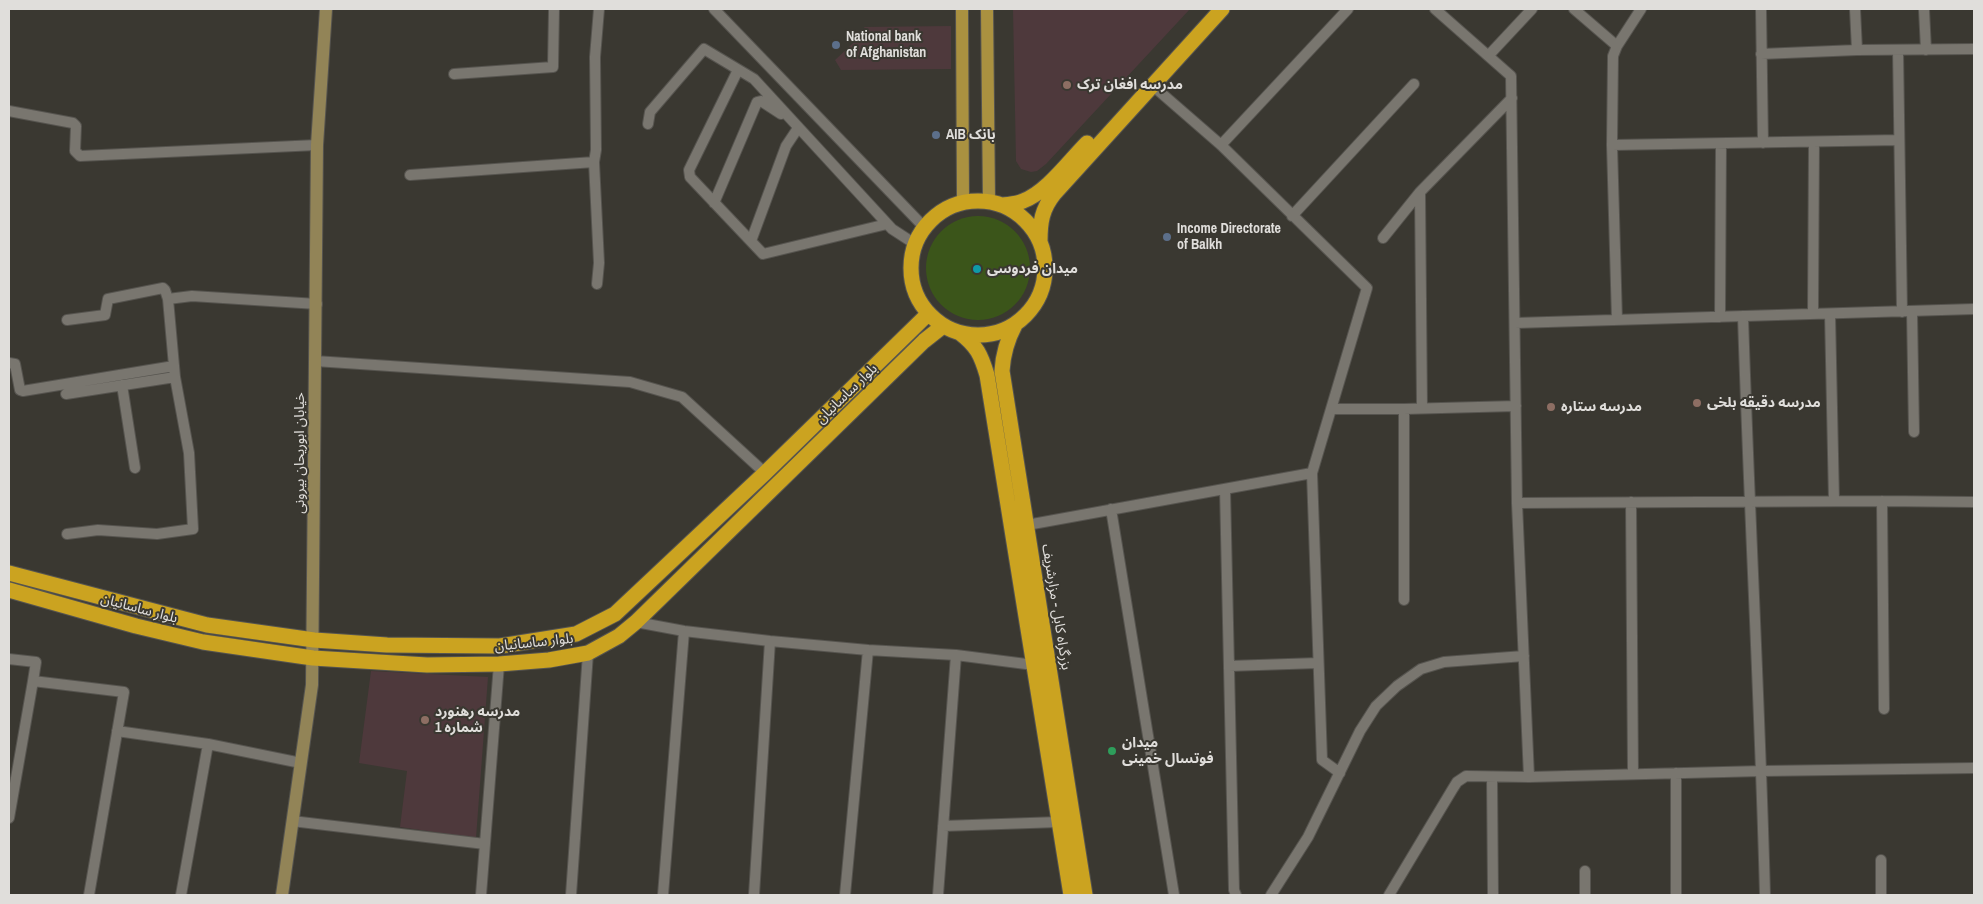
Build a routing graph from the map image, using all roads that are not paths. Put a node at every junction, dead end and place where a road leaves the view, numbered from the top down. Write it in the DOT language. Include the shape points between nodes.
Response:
graph roads {
  1 [pos="326,9"];
  2 [pos="554,9"];
  3 [pos="598,9"];
  4 [pos="714,9"];
  5 [pos="962,9"];
  6 [pos="987,9"];
  7 [pos="1209,9"];
  8 [pos="1222,9"];
  9 [pos="1348,9"];
  10 [pos="1434,9"];
  11 [pos="1532,9"];
  12 [pos="1574,9"];
  13 [pos="1641,9"];
  14 [pos="1761,9"];
  15 [pos="1855,9"];
  16 [pos="1924,9"];
  17 [pos="1617,46"];
  18 [pos="1974,49"];
  19 [pos="1857,50"];
  20 [pos="1898,50"];
  21 [pos="1926,50"];
  22 [pos="1489,54"];
  23 [pos="1761,54"];
  24 [pos="738,70"];
  25 [pos="454,74"];
  26 [pos="1414,84"];
  27 [pos="1152,85"];
  28 [pos="1512,98"];
  29 [pos="9,111"];
  30 [pos="786,115"];
  31 [pos="648,124"];
  32 [pos="798,128"];
  33 [pos="1899,140"];
  34 [pos="1095,141"];
  35 [pos="1814,142"];
  36 [pos="1763,143"];
  37 [pos="1721,144"];
  38 [pos="317,145"];
  39 [pos="1221,145"];
  40 [pos="1612,145"];
  41 [pos="594,162"];
  42 [pos="410,175"];
  43 [pos="1420,192"];
  44 [pos="963,202"];
  45 [pos="714,203"];
  46 [pos="996,203"];
  47 [pos="1292,216"];
  48 [pos="887,224"];
  49 [pos="924,228"];
  50 [pos="1383,238"];
  51 [pos="750,241"];
  52 [pos="1040,241"];
  53 [pos="914,244"];
  54 [pos="597,284"];
  55 [pos="168,299"];
  56 [pos="317,304"];
  57 [pos="1974,309"];
  58 [pos="1907,311"];
  59 [pos="928,314"];
  60 [pos="1813,314"];
  61 [pos="1830,314"];
  62 [pos="1743,316"];
  63 [pos="1720,317"];
  64 [pos="67,320"];
  65 [pos="1616,320"];
  66 [pos="1515,323"];
  67 [pos="1014,325"];
  68 [pos="943,326"];
  69 [pos="960,333"];
  70 [pos="315,361"];
  71 [pos="9,363"];
  72 [pos="174,366"];
  73 [pos="175,377"];
  74 [pos="122,385"];
  75 [pos="66,394"];
  76 [pos="1516,406"];
  77 [pos="1422,408"];
  78 [pos="1331,409"];
  79 [pos="1404,409"];
  80 [pos="1914,432"];
  81 [pos="135,468"];
  82 [pos="765,473"];
  83 [pos="1312,473"];
  84 [pos="1225,489"];
  85 [pos="1834,501"];
  86 [pos="1882,501"];
  87 [pos="1630,502"];
  88 [pos="1749,502"];
  89 [pos="1974,502"];
  90 [pos="1517,503"];
  91 [pos="1111,509"];
  92 [pos="1027,524"];
  93 [pos="66,534"];
  94 [pos="9,573"];
  95 [pos="9,590"];
  96 [pos="1404,600"];
  97 [pos="636,622"];
  98 [pos="684,632"];
  99 [pos="314,640"];
  100 [pos="770,641"];
  101 [pos="868,650"];
  102 [pos="588,653"];
  103 [pos="956,655"];
  104 [pos="1524,656"];
  105 [pos="9,658"];
  106 [pos="313,658"];
  107 [pos="1318,663"];
  108 [pos="499,664"];
  109 [pos="1034,665"];
  110 [pos="1229,666"];
  111 [pos="33,680"];
  112 [pos="1884,709"];
  113 [pos="117,731"];
  114 [pos="208,744"];
  115 [pos="301,763"];
  116 [pos="1974,768"];
  117 [pos="1762,771"];
  118 [pos="1340,773"];
  119 [pos="1676,773"];
  120 [pos="1633,774"];
  121 [pos="1492,777"];
  122 [pos="1530,777"];
  123 [pos="9,818"];
  124 [pos="292,822"];
  125 [pos="1059,822"];
  126 [pos="944,826"];
  127 [pos="485,844"];
  128 [pos="1881,860"];
  129 [pos="1585,871"];
  130 [pos="89,895"];
  131 [pos="180,895"];
  132 [pos="282,895"];
  133 [pos="481,895"];
  134 [pos="571,895"];
  135 [pos="663,895"];
  136 [pos="754,895"];
  137 [pos="846,895"];
  138 [pos="938,895"];
  139 [pos="1071,895"];
  140 [pos="1085,895"];
  141 [pos="1174,895"];
  142 [pos="1236,895"];
  143 [pos="1271,895"];
  144 [pos="1389,895"];
  145 [pos="1493,895"];
  146 [pos="1585,895"];
  147 [pos="1676,895"];
  148 [pos="1765,895"];
  149 [pos="1881,895"];
  1 -- 38 [label="street, خیابان ابوریحان بیرونی"];
  2 -- 25 [label="street" via="553,67"];
  3 -- 41 [label="street"];
  4 -- 49 [label="street"];
  5 -- 44 [label="main road"];
  6 -- 46 [label="main road"];
  7 -- 34 [label="highway"];
  8 -- 27 [label="highway"];
  9 -- 39 [label="street"];
  10 -- 22 [label="street"];
  11 -- 22 [label="street"];
  12 -- 17 [label="street"];
  13 -- 17 [label="street"];
  14 -- 23 [label="street"];
  15 -- 19 [label="street"];
  16 -- 21 [label="street"];
  17 -- 40 [label="street" via="1613,56"];
  18 -- 21 [label="street"];
  19 -- 20 [label="street"];
  19 -- 23 [label="street"];
  20 -- 21 [label="street"];
  20 -- 33 [label="street"];
  22 -- 28 [label="street" via="1511,76"];
  23 -- 36 [label="street"];
  24 -- 30 [label="street" via="754,79"];
  24 -- 31 [label="street" via="704,48 650,112"];
  24 -- 45 [label="street" via="689,170 690,177"];
  26 -- 47 [label="street"];
  27 -- 34 [label="highway"];
  27 -- 39 [label="street"];
  28 -- 43 [label="street"];
  28 -- 66 [label="street"];
  29 -- 38 [label="street" via="73,123 76,126 75,151 80,156"];
  30 -- 32 [label="street"];
  30 -- 45 [label="street" via="779,114 761,101 757,102"];
  32 -- 48 [label="street"];
  32 -- 51 [label="street" via="786,146"];
  33 -- 35 [label="street"];
  33 -- 58 [label="street"];
  34 -- 46 [label="highway" via="1033,197 1021,202"];
  34 -- 52 [label="highway" via="1045,205 1040,222"];
  35 -- 36 [label="street"];
  35 -- 60 [label="street"];
  36 -- 37 [label="street"];
  37 -- 40 [label="street"];
  37 -- 63 [label="street"];
  38 -- 56 [label="street, خیابان ابوریحان بیرونی"];
  39 -- 47 [label="street"];
  40 -- 65 [label="street"];
  41 -- 42 [label="street"];
  41 -- 54 [label="street" via="599,263"];
  43 -- 50 [label="street"];
  43 -- 77 [label="street"];
  44 -- 46 [label="highway"];
  44 -- 49 [label="highway" via="941,211"];
  45 -- 51 [label="street"];
  46 -- 52 [label="highway" via="1018,214"];
  47 -- 78 [label="street" via="1366,288"];
  48 -- 51 [label="street" via="764,254"];
  48 -- 53 [label="street"];
  49 -- 53 [label="highway"];
  52 -- 67 [label="highway" via="1045,259 1045,278 1029,312"];
  53 -- 59 [label="highway" via="913,288"];
  55 -- 56 [label="street" via="192,296"];
  55 -- 64 [label="street" via="163,288 108,299 105,315"];
  55 -- 72 [label="street"];
  56 -- 70 [label="street, خیابان ابوریحان بیرونی"];
  57 -- 58 [label="street"];
  58 -- 61 [label="street"];
  58 -- 80 [label="street"];
  59 -- 68 [label="highway"];
  59 -- 82 [label="highway, بلوار ساسانیان"];
  60 -- 61 [label="street"];
  60 -- 62 [label="street"];
  61 -- 85 [label="street"];
  62 -- 63 [label="street"];
  62 -- 88 [label="street"];
  63 -- 65 [label="street"];
  65 -- 66 [label="street"];
  66 -- 76 [label="street"];
  67 -- 69 [label="highway" via="997,333 979,336"];
  67 -- 92 [label="highway, بزرگراه کابل - مزارشریف" via="1003,355 1002,371"];
  68 -- 69 [label="highway"];
  68 -- 97 [label="highway, بلوار ساسانیان"];
  69 -- 109 [label="highway" via="973,343 982,357 987,376"];
  70 -- 82 [label="street" via="630,382 682,397"];
  70 -- 99 [label="street, خیابان ابوریحان بیرونی"];
  71 -- 72 [label="street" via="16,364 23,392"];
  72 -- 73 [label="street"];
  73 -- 74 [label="street"];
  73 -- 93 [label="street" via="189,453 193,529 156,534 98,530"];
  74 -- 75 [label="street"];
  74 -- 81 [label="street"];
  76 -- 77 [label="street"];
  76 -- 90 [label="street"];
  77 -- 79 [label="street"];
  78 -- 79 [label="street"];
  78 -- 83 [label="street"];
  79 -- 96 [label="street"];
  82 -- 99 [label="highway, بلوار ساسانیان" via="615,614 576,634 500,646 387,645"];
  83 -- 84 [label="street"];
  83 -- 107 [label="street"];
  84 -- 91 [label="street"];
  84 -- 110 [label="street"];
  85 -- 86 [label="street"];
  85 -- 88 [label="street"];
  86 -- 89 [label="street"];
  86 -- 112 [label="street"];
  87 -- 88 [label="street"];
  87 -- 90 [label="street"];
  87 -- 120 [label="street"];
  88 -- 117 [label="street"];
  90 -- 104 [label="street"];
  91 -- 92 [label="street"];
  91 -- 141 [label="street"];
  92 -- 140 [label="highway, بزرگراه کابل - مزارشریف"];
  94 -- 99 [label="highway, بلوار ساسانیان" via="207,625"];
  95 -- 106 [label="highway, بلوار ساسانیان" via="203,642"];
  97 -- 98 [label="street"];
  97 -- 102 [label="highway, بلوار ساسانیان" via="619,636"];
  98 -- 100 [label="street"];
  98 -- 135 [label="street"];
  99 -- 106 [label="street, خیابان ابوریحان بیرونی"];
  100 -- 101 [label="street"];
  100 -- 136 [label="street"];
  101 -- 103 [label="street"];
  101 -- 137 [label="street"];
  102 -- 108 [label="highway, بلوار ساسانیان"];
  102 -- 134 [label="street"];
  103 -- 109 [label="street"];
  103 -- 126 [label="street"];
  104 -- 118 [label="street" via="1444,662 1420,669 1376,706"];
  104 -- 122 [label="street"];
  105 -- 111 [label="street" via="36,662"];
  106 -- 108 [label="highway, بلوار ساسانیان" via="427,665"];
  106 -- 115 [label="street, خیابان ابوریحان بیرونی"];
  107 -- 110 [label="street"];
  107 -- 118 [label="street" via="1322,760"];
  108 -- 127 [label="street"];
  109 -- 125 [label="highway"];
  110 -- 142 [label="street"];
  111 -- 113 [label="street" via="124,692"];
  111 -- 123 [label="street"];
  113 -- 114 [label="street"];
  113 -- 130 [label="street"];
  114 -- 115 [label="street"];
  114 -- 131 [label="street"];
  115 -- 124 [label="street, خیابان ابوریحان بیرونی"];
  116 -- 117 [label="street"];
  117 -- 119 [label="street"];
  117 -- 148 [label="street"];
  118 -- 143 [label="street" via="1308,837"];
  119 -- 120 [label="street"];
  119 -- 147 [label="street"];
  120 -- 122 [label="street"];
  121 -- 122 [label="street"];
  121 -- 144 [label="street" via="1466,776 1457,782"];
  121 -- 145 [label="street"];
  124 -- 127 [label="street"];
  124 -- 132 [label="street, خیابان ابوریحان بیرونی"];
  125 -- 126 [label="street"];
  125 -- 139 [label="highway"];
  126 -- 138 [label="street"];
  127 -- 133 [label="street"];
  128 -- 149 [label="street"];
  129 -- 146 [label="street"];
}
